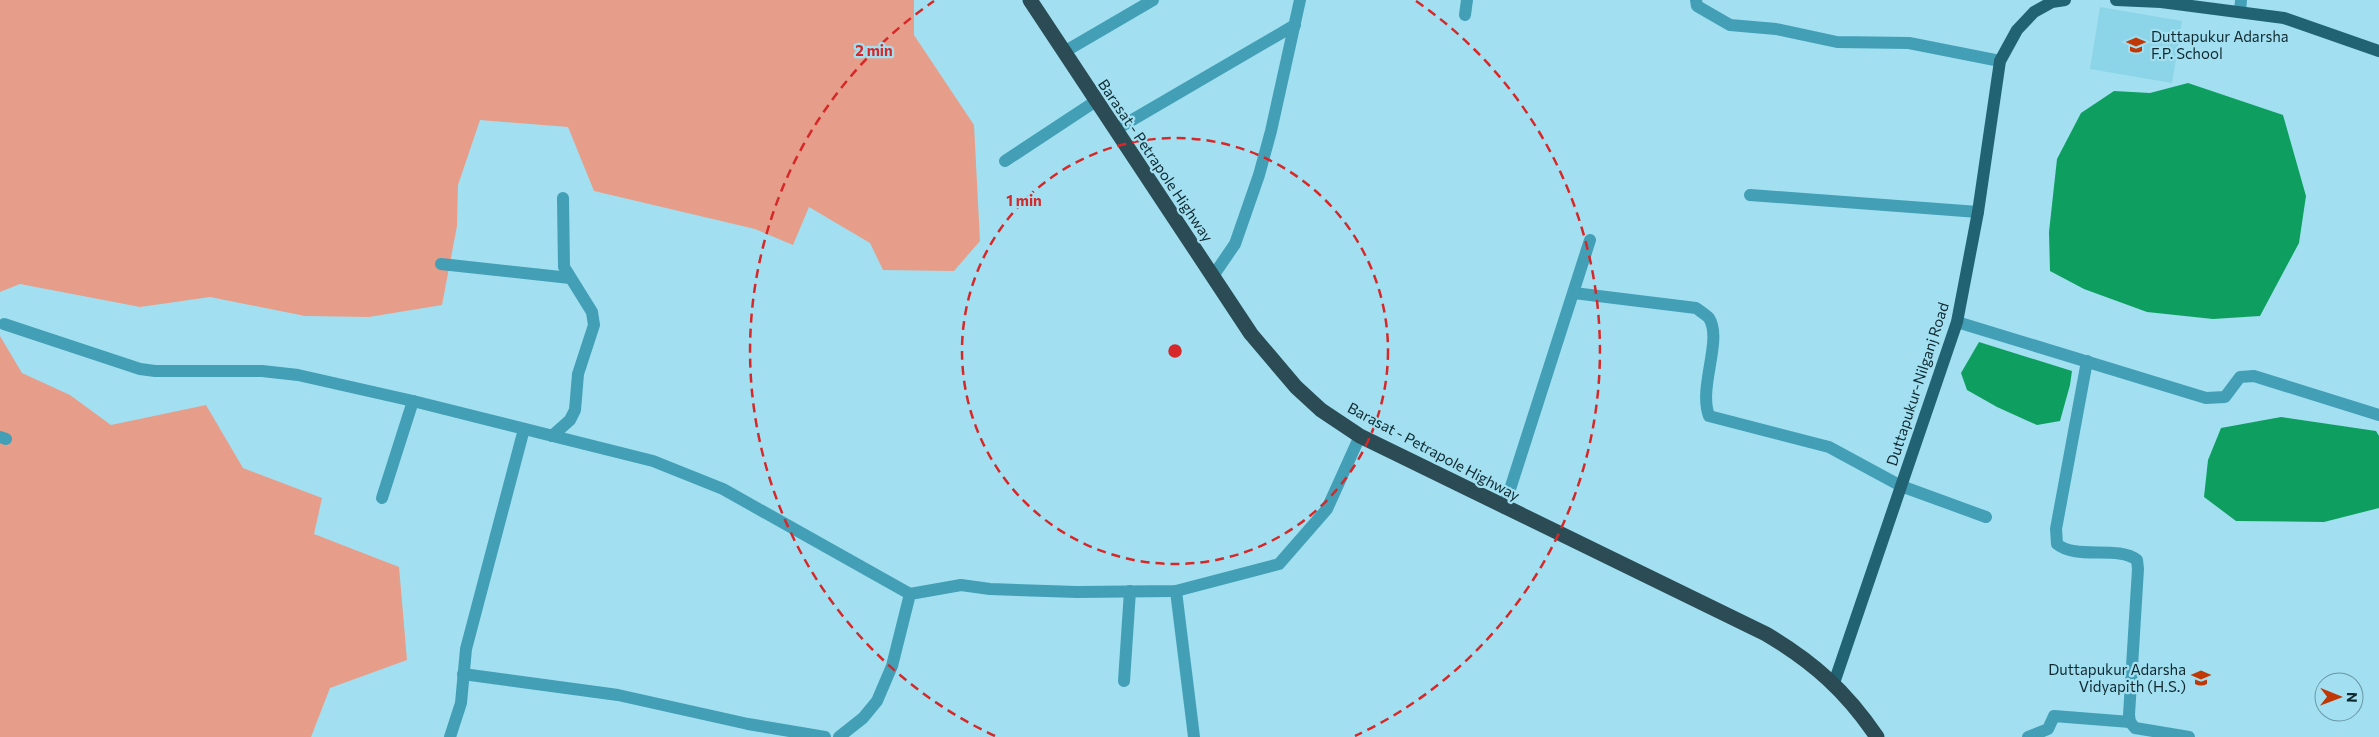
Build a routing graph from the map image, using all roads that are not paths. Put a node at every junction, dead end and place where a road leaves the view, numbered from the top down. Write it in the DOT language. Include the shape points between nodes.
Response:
graph roads {
  1 [pos="1030,0"];
  2 [pos="1153,0"];
  3 [pos="1300,0"];
  4 [pos="1468,0"];
  5 [pos="1696,0"];
  6 [pos="2065,0"];
  7 [pos="2116,0"];
  8 [pos="2241,6"];
  9 [pos="1465,15"];
  10 [pos="1295,25"];
  11 [pos="2379,51"];
  12 [pos="1064,52"];
  13 [pos="2000,61"];
  14 [pos="1096,101"];
  15 [pos="1115,130"];
  16 [pos="1004,161"];
  17 [pos="1750,195"];
  18 [pos="563,198"];
  19 [pos="1978,212"];
  20 [pos="1590,240"];
  21 [pos="441,264"];
  22 [pos="1213,276"];
  23 [pos="570,278"];
  24 [pos="1574,293"];
  25 [pos="1957,322"];
  26 [pos="4,324"];
  27 [pos="2087,361"];
  28 [pos="413,401"];
  29 [pos="2379,415"];
  30 [pos="524,429"];
  31 [pos="552,436"];
  32 [pos="1360,436"];
  33 [pos="1902,486"];
  34 [pos="382,498"];
  35 [pos="1504,508"];
  36 [pos="1986,517"];
  37 [pos="1130,591"];
  38 [pos="1176,591"];
  39 [pos="910,594"];
  40 [pos="463,674"];
  41 [pos="1124,681"];
  42 [pos="1834,682"];
  43 [pos="2130,722"];
  44 [pos="450,737"];
  45 [pos="825,737"];
  46 [pos="839,737"];
  47 [pos="1194,737"];
  48 [pos="1877,737"];
  49 [pos="2028,737"];
  50 [pos="2190,737"];
  1 -- 12 [label="highway, Barasat - Petrapole Highway"];
  2 -- 12 [label="street"];
  3 -- 10 [label="street"];
  4 -- 9 [label="street"];
  5 -- 13 [label="street" via="1697,6 1730,25 1776,29 1837,42 1909,43"];
  6 -- 13 [label="main road, Duttapukur-Nilganj Road" via="2052,2 2034,12 2017,30"];
  7 -- 8 [label="main road"];
  8 -- 11 [label="main road"];
  10 -- 15 [label="street"];
  10 -- 22 [label="street" via="1259,175 1241,230 1229,255"];
  12 -- 14 [label="highway, Barasat - Petrapole Highway"];
  13 -- 19 [label="main road, Duttapukur-Nilganj Road"];
  14 -- 15 [label="highway, Barasat - Petrapole Highway"];
  14 -- 16 [label="street"];
  15 -- 22 [label="highway, Barasat - Petrapole Highway"];
  17 -- 19 [label="street"];
  18 -- 23 [label="street" via="563,261"];
  19 -- 25 [label="main road, Duttapukur-Nilganj Road"];
  20 -- 24 [label="street"];
  21 -- 23 [label="street"];
  22 -- 32 [label="highway, Barasat - Petrapole Highway" via="1274,365 1321,410"];
  23 -- 31 [label="street" via="592,312 594,325 578,374 575,410 570,420"];
  24 -- 33 [label="street" via="1696,308 1708,318 1713,333 1705,395 1709,416 1829,447"];
  24 -- 35 [label="street"];
  25 -- 27 [label="street"];
  25 -- 33 [label="main road, Duttapukur-Nilganj Road"];
  26 -- 28 [label="street" via="140,369 292,374"];
  27 -- 29 [label="street" via="2206,398 2225,397 2240,377 2254,376"];
  27 -- 43 [label="street" via="2056,529 2057,544 2068,549 2126,555 2137,560"];
  28 -- 30 [label="street"];
  28 -- 34 [label="street"];
  30 -- 31 [label="street"];
  30 -- 40 [label="street" via="470,633"];
  31 -- 39 [label="street" via="653,461 723,489"];
  32 -- 35 [label="highway, Barasat - Petrapole Highway"];
  32 -- 38 [label="street" via="1326,509 1279,564"];
  33 -- 36 [label="street"];
  33 -- 42 [label="main road, Duttapukur-Nilganj Road"];
  35 -- 42 [label="highway, Barasat - Petrapole Highway" via="1766,634 1798,653"];
  37 -- 38 [label="street"];
  37 -- 39 [label="street" via="1000,590 961,585"];
  37 -- 41 [label="street"];
  38 -- 47 [label="street"];
  39 -- 46 [label="street" via="892,666 877,701 863,718"];
  40 -- 44 [label="street" via="461,703"];
  40 -- 45 [label="street" via="618,695 748,724"];
  42 -- 48 [label="highway, Barasat - Petrapole Highway"];
  43 -- 49 [label="street" via="2054,716 2048,729"];
  43 -- 50 [label="street" via="2135,728"];
}
